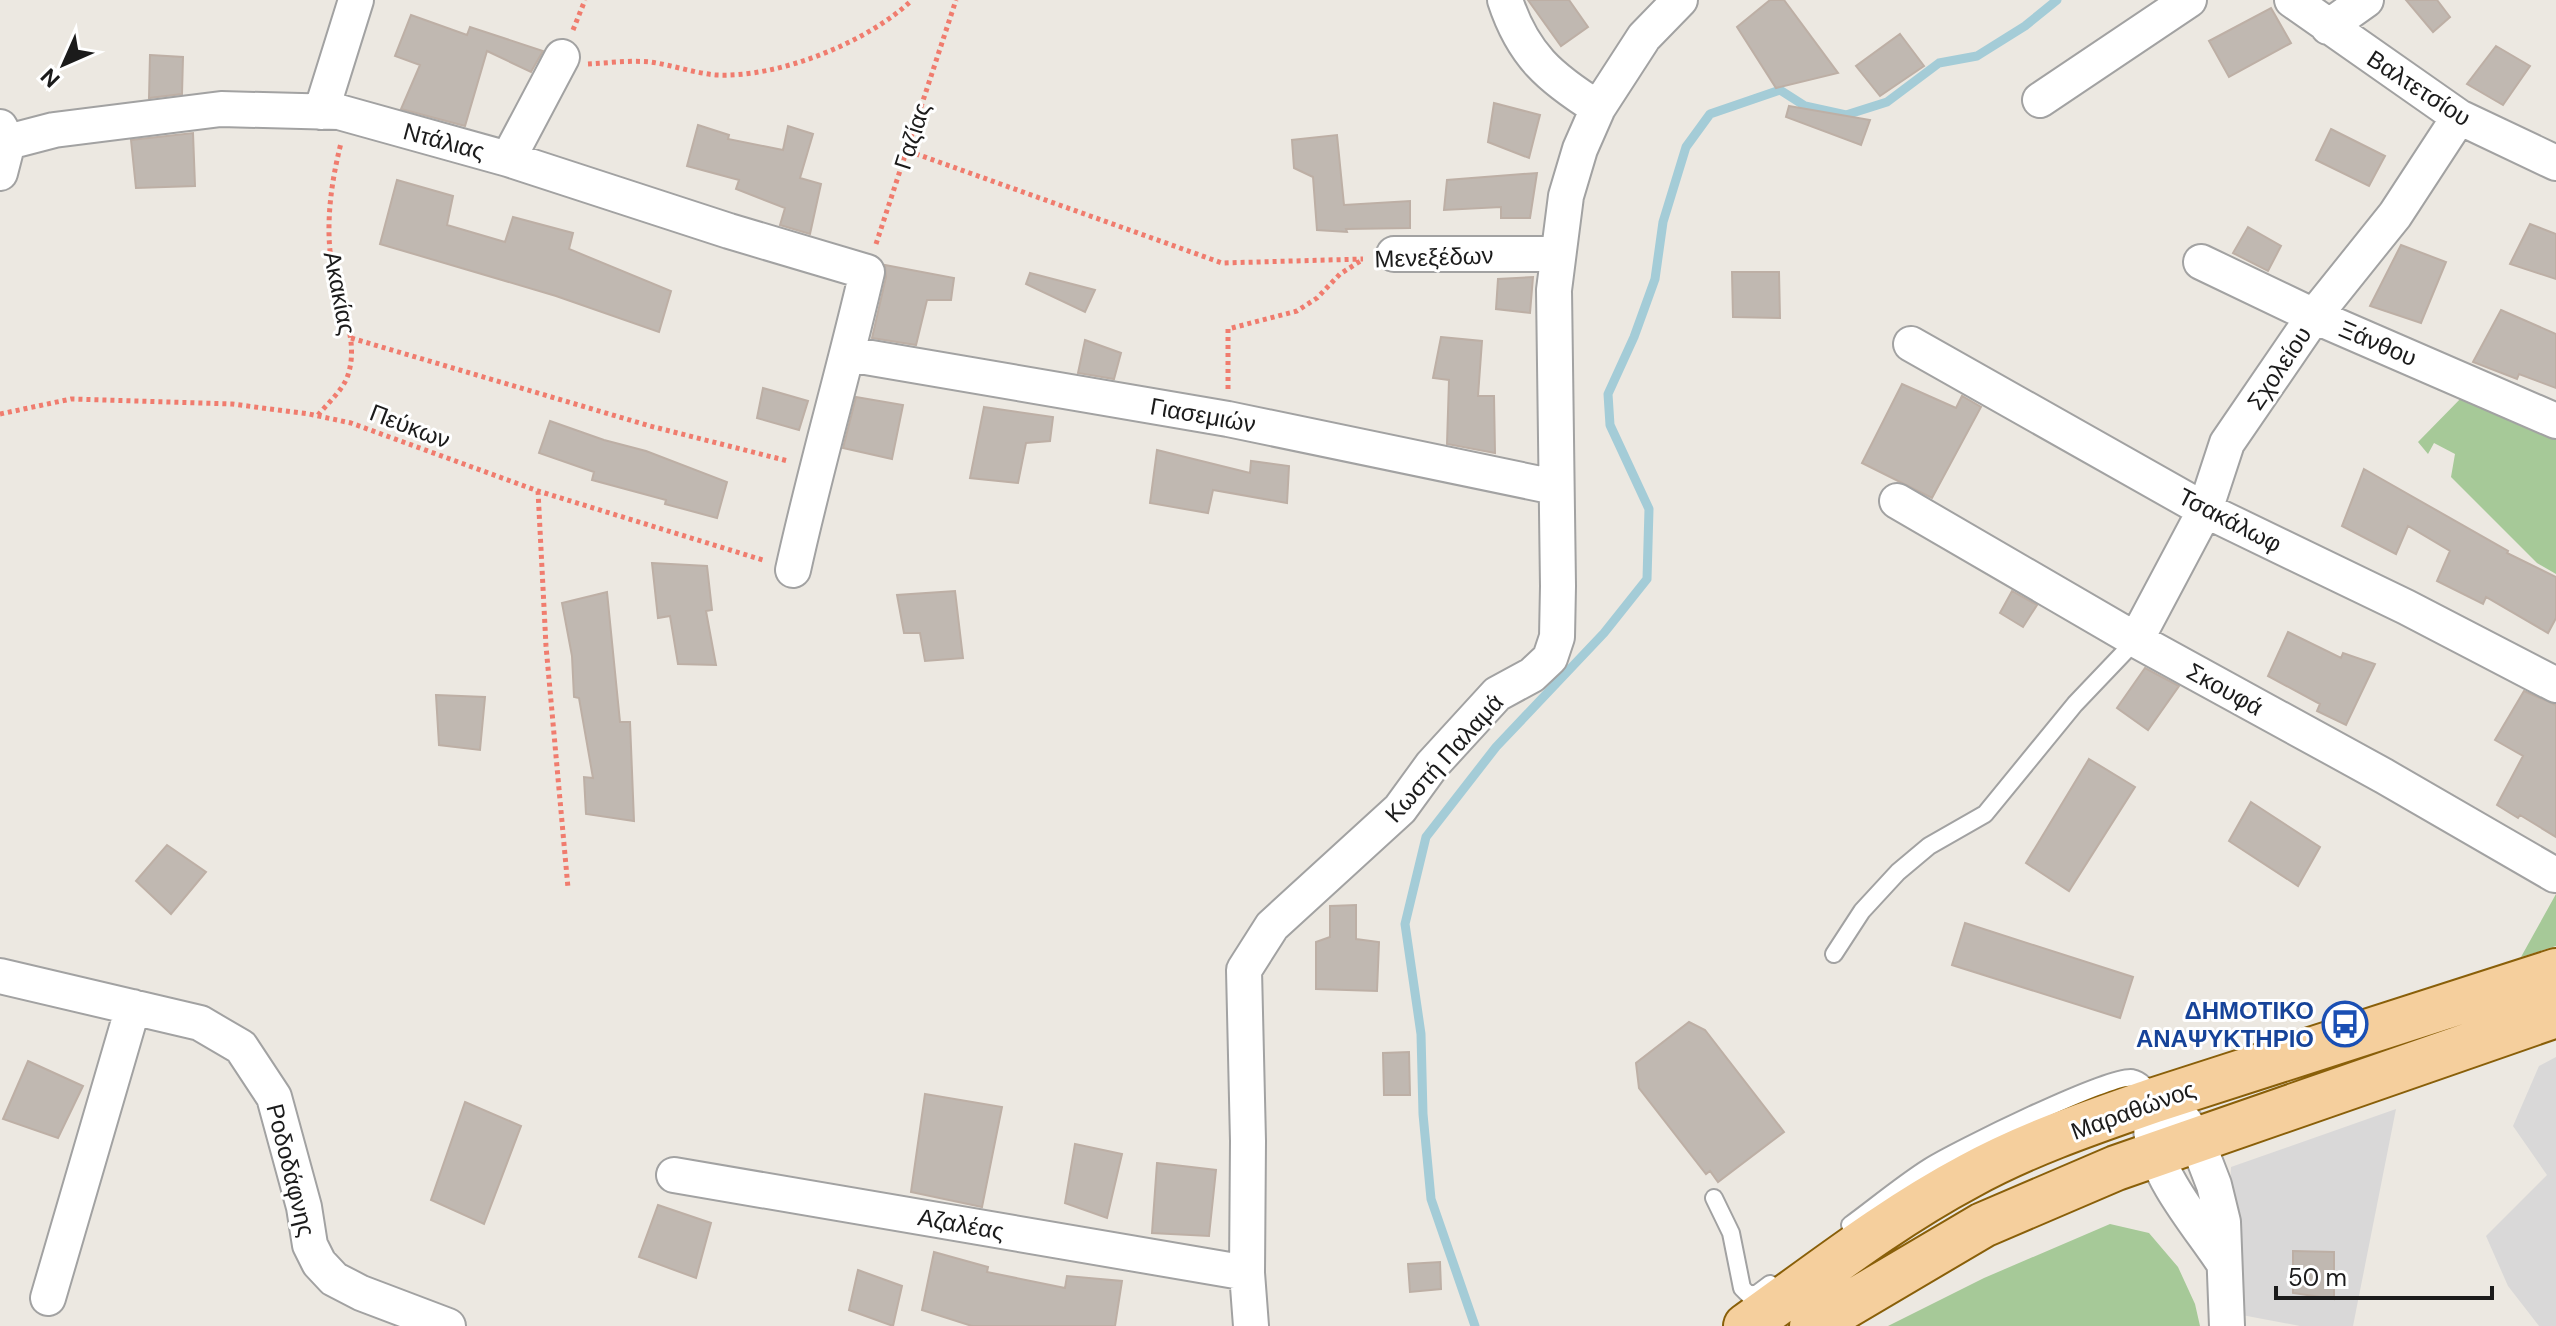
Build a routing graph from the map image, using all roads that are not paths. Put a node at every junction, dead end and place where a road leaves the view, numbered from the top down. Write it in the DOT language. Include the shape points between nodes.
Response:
graph roads {
  1 [pos="356,0"];
  2 [pos="1505,0"];
  3 [pos="1680,0"];
  4 [pos="2189,0"];
  5 [pos="2292,0"];
  6 [pos="2366,0"];
  7 [pos="2328,27"];
  8 [pos="557,66"];
  9 [pos="2040,100"];
  10 [pos="1598,108"];
  11 [pos="334,113"];
  12 [pos="2459,117"];
  13 [pos="3,147"];
  14 [pos="508,159"];
  15 [pos="2556,163"];
  16 [pos="1558,254"];
  17 [pos="1379,256"];
  18 [pos="2201,262"];
  19 [pos="2314,316"];
  20 [pos="1911,344"];
  21 [pos="848,354"];
  22 [pos="2556,421"];
  23 [pos="1555,487"];
  24 [pos="1897,501"];
  25 [pos="2205,510"];
  26 [pos="793,570"];
  27 [pos="2136,640"];
  28 [pos="2556,685"];
  29 [pos="2555,875"];
  30 [pos="1834,954"];
  31 [pos="2556,971"];
  32 [pos="0,976"];
  33 [pos="133,1007"];
  34 [pos="2556,1015"];
  35 [pos="2155,1100"];
  36 [pos="2197,1141"];
  37 [pos="2156,1155"];
  38 [pos="674,1175"];
  39 [pos="1714,1198"];
  40 [pos="1832,1238"];
  41 [pos="2223,1262"];
  42 [pos="1247,1273"];
  43 [pos="1783,1275"];
  44 [pos="48,1298"];
  45 [pos="448,1326"];
  46 [pos="1251,1326"];
  47 [pos="1746,1326"];
  48 [pos="1812,1326"];
  49 [pos="2227,1326"];
  1 -- 11 [label="street"];
  2 -- 10 [label="street" via="1514,28 1542,68"];
  3 -- 10 [label="street, Κωστή Παλαμά" via="1644,37"];
  4 -- 9 [label="street"];
  5 -- 7 [label="street, Βαλτετσίου"];
  6 -- 7 [label="street"];
  7 -- 12 [label="street, Βαλτετσίου"];
  8 -- 14 [label="street"];
  10 -- 16 [label="street, Κωστή Παλαμά" via="1566,196"];
  11 -- 13 [label="street, Ντάλιας" via="221,109 54,130"];
  11 -- 14 [label="street, Ντάλιας"];
  12 -- 15 [label="street, Βαλτετσίου"];
  12 -- 19 [label="street, Σχολείου" via="2395,215"];
  14 -- 21 [label="street, Ντάλιας" via="867,272"];
  16 -- 17 [label="street, Μενεξέδων"];
  16 -- 23 [label="street, Κωστή Παλαμά"];
  18 -- 19 [label="street, Ξάνθου"];
  19 -- 22 [label="street, Ξάνθου"];
  19 -- 25 [label="street, Σχολείου" via="2227,443"];
  20 -- 25 [label="street, Τσακάλωφ"];
  21 -- 23 [label="street, Γιασεμιών" via="1228,419"];
  21 -- 26 [label="street"];
  23 -- 42 [label="street, Κωστή Παλαμά" via="1557,637 1550,658 1497,694 1400,809 1272,926 1244,970"];
  24 -- 27 [label="street, Σκουφά"];
  25 -- 27 [label="street, Σχολείου"];
  25 -- 28 [label="street, Τσακάλωφ"];
  27 -- 29 [label="street, Σκουφά"];
  27 -- 30 [label="lane" via="2075,704 1985,814 1929,846 1898,872 1862,911"];
  31 -- 35 [label="main road, Μαραθώνος"];
  32 -- 33 [label="street, Ροδοδάφνης"];
  33 -- 44 [label="street"];
  33 -- 45 [label="street, Ροδοδάφνης" via="200,1023 241,1047 274,1097 319,1263 334,1279 361,1293"];
  34 -- 36 [label="main road, Μαραθώνος"];
  35 -- 36 [label="street" via="2185,1122"];
  35 -- 37 [label="street" via="2151,1136"];
  35 -- 40 [label="lane" via="2134,1078 2120,1078 2041,1111 1930,1166"];
  35 -- 47 [label="main road, Μαραθώνος" via="1962,1179"];
  36 -- 37 [label="main road, Μαραθώνος"];
  36 -- 41 [label="street" via="2223,1222"];
  37 -- 41 [label="street"];
  37 -- 48 [label="main road, Μαραθώνος" via="1983,1225"];
  38 -- 42 [label="street, Αζαλέας"];
  39 -- 43 [label="lane" via="1731,1233 1745,1292 1758,1293"];
  41 -- 49 [label="street"];
  42 -- 46 [label="street, Κωστή Παλαμά"];
}
